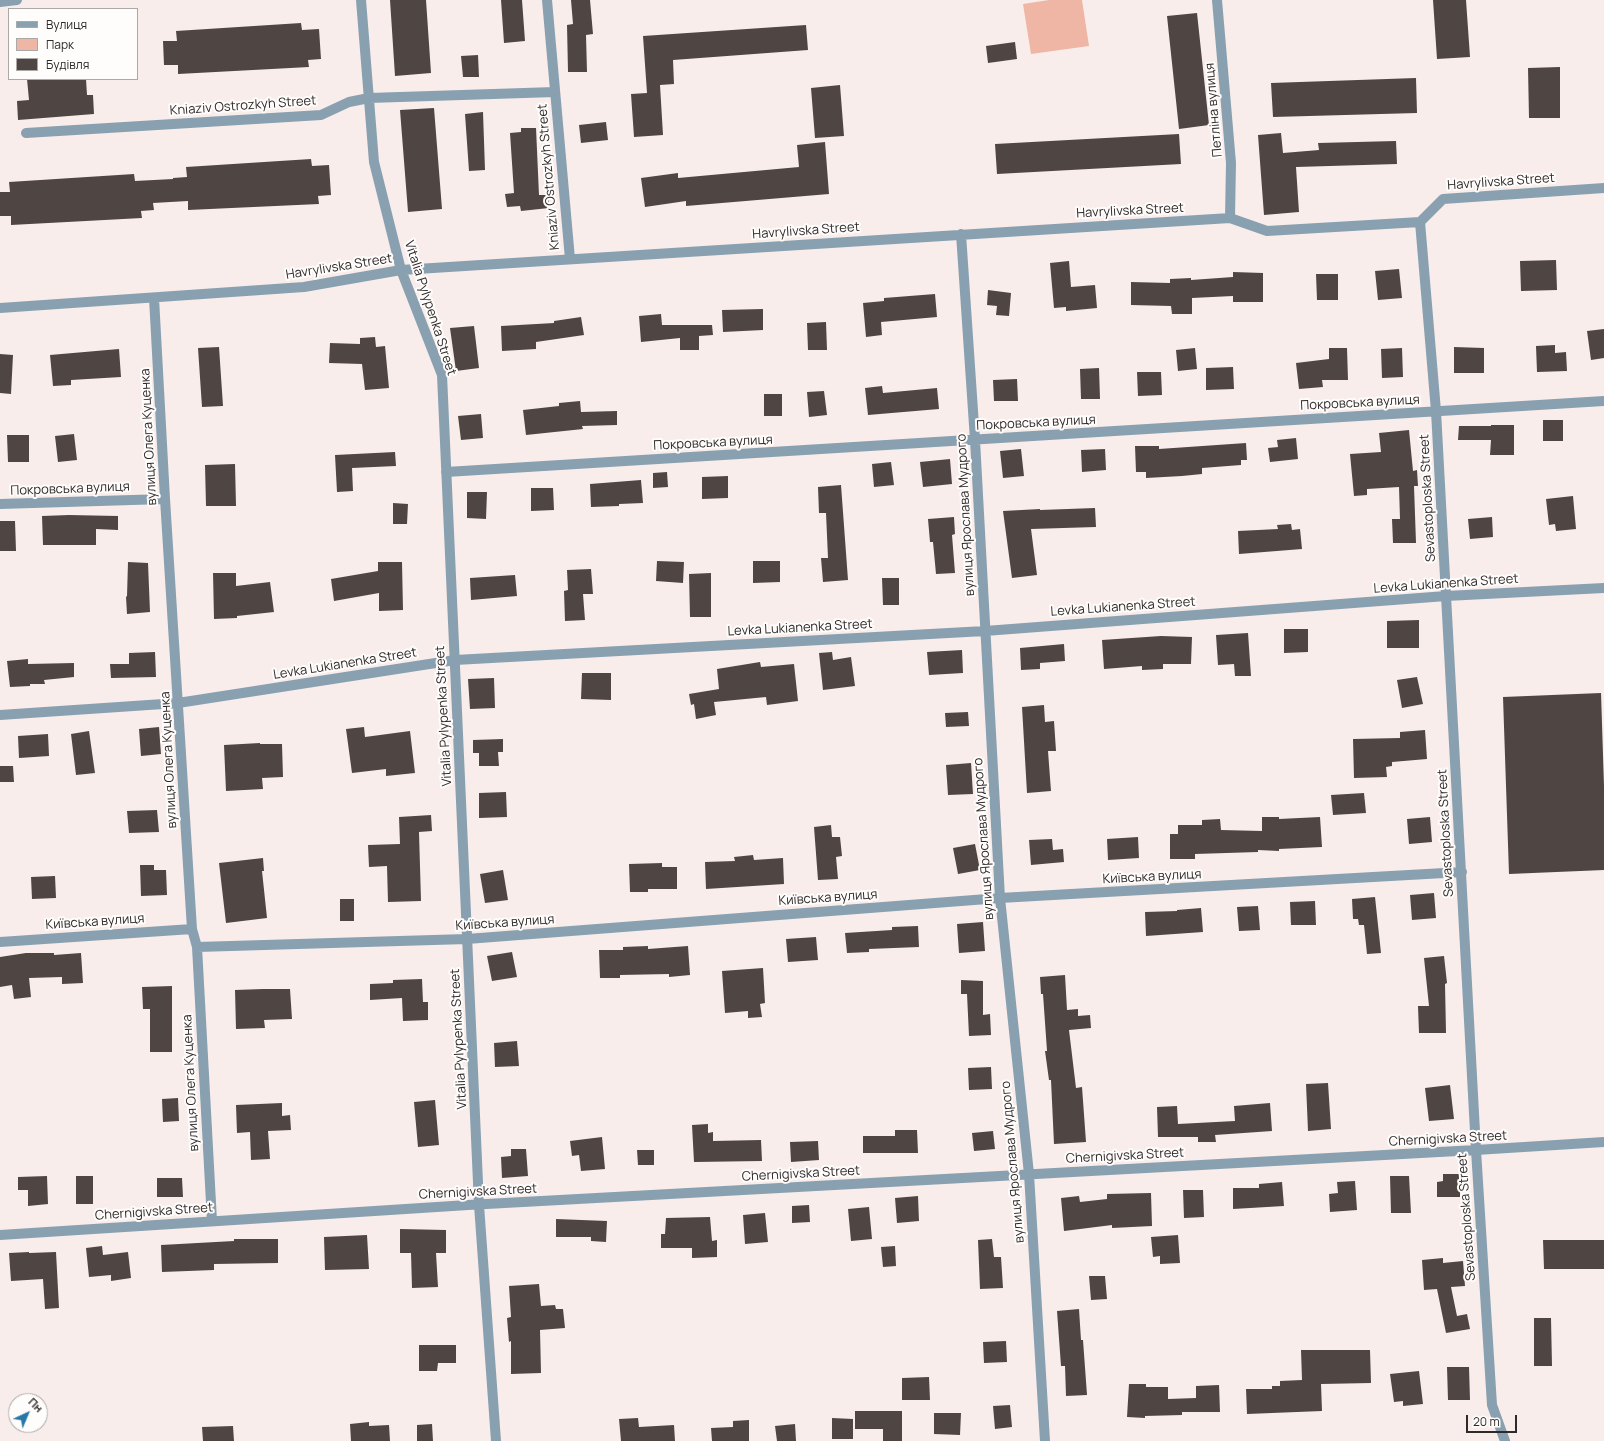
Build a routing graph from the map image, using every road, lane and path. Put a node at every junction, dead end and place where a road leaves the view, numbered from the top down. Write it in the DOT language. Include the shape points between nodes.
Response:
graph roads {
  1 [pos="17,0"];
  2 [pos="361,0"];
  3 [pos="547,0"];
  4 [pos="1217,0"];
  5 [pos="0,2"];
  6 [pos="555,92"];
  7 [pos="369,98"];
  8 [pos="26,133"];
  9 [pos="1604,188"];
  10 [pos="1230,218"];
  11 [pos="1420,222"];
  12 [pos="961,234"];
  13 [pos="570,259"];
  14 [pos="401,270"];
  15 [pos="154,298"];
  16 [pos="0,308"];
  17 [pos="1604,401"];
  18 [pos="1436,412"];
  19 [pos="975,440"];
  20 [pos="446,472"];
  21 [pos="165,499"];
  22 [pos="0,504"];
  23 [pos="1604,588"];
  24 [pos="1446,596"];
  25 [pos="985,631"];
  26 [pos="455,660"];
  27 [pos="178,703"];
  28 [pos="0,716"];
  29 [pos="1462,872"];
  30 [pos="1000,898"];
  31 [pos="192,929"];
  32 [pos="467,939"];
  33 [pos="0,942"];
  34 [pos="197,947"];
  35 [pos="1604,1142"];
  36 [pos="1476,1150"];
  37 [pos="1029,1174"];
  38 [pos="479,1205"];
  39 [pos="212,1221"];
  40 [pos="0,1235"];
  41 [pos="496,1441"];
  42 [pos="1045,1441"];
  43 [pos="1505,1441"];
  1 -- 5 [label="street"];
  2 -- 7 [label="street, Vitalia Pylypenka Street"];
  3 -- 6 [label="street, Kniaziv Ostrozkyh Street"];
  4 -- 10 [label="street, Петліна вулиця" via="1231,163"];
  6 -- 7 [label="street, Kniaziv Ostrozkyh Street"];
  6 -- 13 [label="street, Kniaziv Ostrozkyh Street"];
  7 -- 8 [label="street, Kniaziv Ostrozkyh Street" via="349,102 321,115"];
  7 -- 14 [label="street, Vitalia Pylypenka Street" via="374,162"];
  9 -- 11 [label="street, Havrylivska Street" via="1443,199"];
  10 -- 11 [label="street, Havrylivska Street" via="1267,231"];
  10 -- 12 [label="street, Havrylivska Street"];
  11 -- 18 [label="street, Sevastoploska Street"];
  12 -- 13 [label="street, Havrylivska Street"];
  12 -- 19 [label="street, вулиця Ярослава Мудрого"];
  13 -- 14 [label="street, Havrylivska Street"];
  14 -- 15 [label="street, Havrylivska Street" via="304,287"];
  14 -- 20 [label="street, Vitalia Pylypenka Street" via="442,375"];
  15 -- 16 [label="street, Havrylivska Street"];
  15 -- 21 [label="street, вулиця Олега Куценка"];
  17 -- 18 [label="street, Покровська вулиця"];
  18 -- 19 [label="street, Покровська вулиця"];
  18 -- 24 [label="street, Sevastoploska Street"];
  19 -- 20 [label="street, Покровська вулиця"];
  19 -- 25 [label="street, вулиця Ярослава Мудрого"];
  20 -- 26 [label="street, Vitalia Pylypenka Street"];
  21 -- 22 [label="street, Покровська вулиця"];
  21 -- 27 [label="street, вулиця Олега Куценка"];
  23 -- 24 [label="street, Levka Lukianenka Street"];
  24 -- 25 [label="street, Levka Lukianenka Street"];
  24 -- 29 [label="street, Sevastoploska Street"];
  25 -- 26 [label="street, Levka Lukianenka Street"];
  25 -- 30 [label="street, вулиця Ярослава Мудрого"];
  26 -- 27 [label="street, Levka Lukianenka Street"];
  26 -- 32 [label="street, Vitalia Pylypenka Street"];
  27 -- 28 [label="street, Levka Lukianenka Street"];
  27 -- 31 [label="street, вулиця Олега Куценка"];
  29 -- 30 [label="street, Київська вулиця"];
  29 -- 36 [label="street, Sevastoploska Street"];
  30 -- 32 [label="street, Київська вулиця"];
  30 -- 37 [label="street, вулиця Ярослава Мудрого"];
  31 -- 33 [label="street, Київська вулиця"];
  31 -- 34 [label="street, вулиця Олега Куценка"];
  32 -- 34 [label="street, Київська вулиця"];
  32 -- 38 [label="street, Vitalia Pylypenka Street"];
  34 -- 39 [label="street, вулиця Олега Куценка"];
  35 -- 36 [label="street, Chernigivska Street"];
  36 -- 37 [label="street, Chernigivska Street"];
  36 -- 43 [label="street, Sevastoploska Street" via="1492,1405"];
  37 -- 38 [label="street, Chernigivska Street"];
  37 -- 42 [label="street, вулиця Ярослава Мудрого"];
  38 -- 39 [label="street, Chernigivska Street"];
  38 -- 41 [label="street, Vitalia Pylypenka Street"];
  39 -- 40 [label="street, Chernigivska Street"];
}
